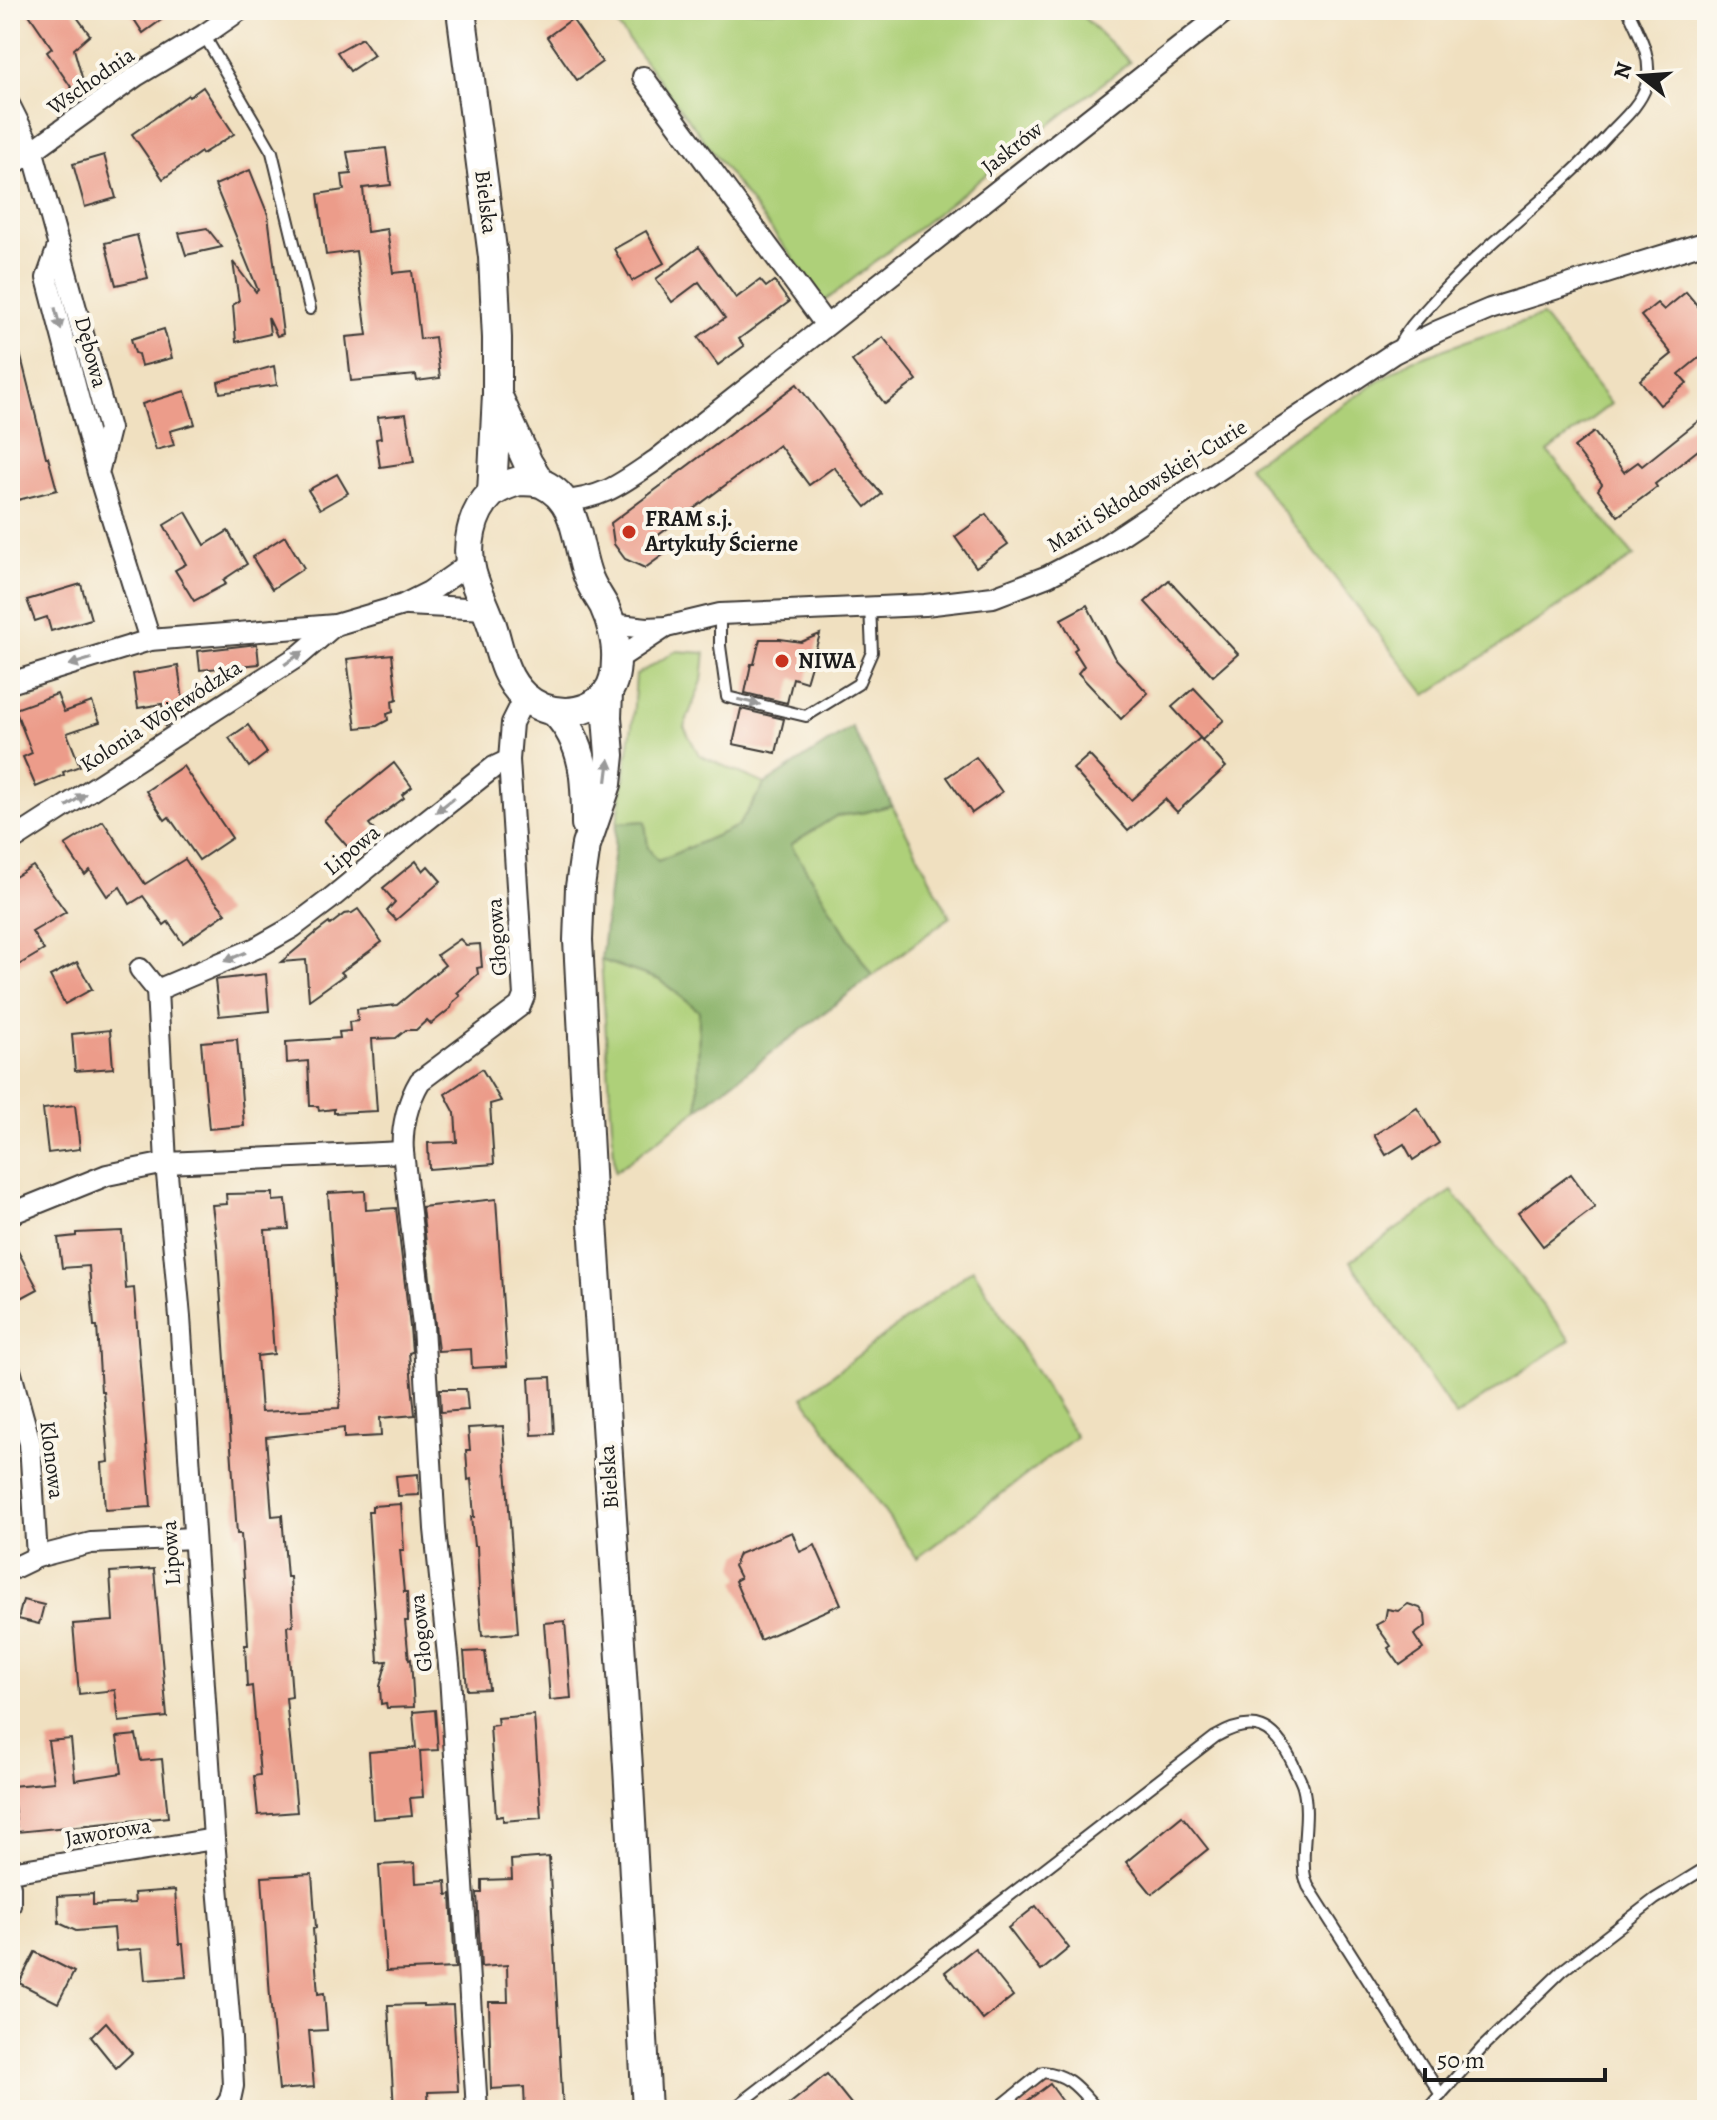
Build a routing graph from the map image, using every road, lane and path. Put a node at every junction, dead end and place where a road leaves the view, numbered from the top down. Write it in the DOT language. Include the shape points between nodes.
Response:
graph roads {
  1 [pos="240,10"];
  2 [pos="461,10"];
  3 [pos="1227,10"];
  4 [pos="1628,10"];
  5 [pos="204,35"];
  6 [pos="643,77"];
  7 [pos="10,106"];
  8 [pos="33,152"];
  9 [pos="10,167"];
  10 [pos="1707,242"];
  11 [pos="310,309"];
  12 [pos="826,325"];
  13 [pos="1394,353"];
  14 [pos="497,394"];
  15 [pos="540,482"];
  16 [pos="492,493"];
  17 [pos="605,493"];
  18 [pos="562,501"];
  19 [pos="577,531"];
  20 [pos="470,561"];
  21 [pos="403,605"];
  22 [pos="870,606"];
  23 [pos="486,609"];
  24 [pos="720,614"];
  25 [pos="610,624"];
  26 [pos="335,625"];
  27 [pos="666,627"];
  28 [pos="150,640"];
  29 [pos="616,660"];
  30 [pos="10,683"];
  31 [pos="608,693"];
  32 [pos="525,697"];
  33 [pos="555,712"];
  34 [pos="509,760"];
  35 [pos="10,842"];
  36 [pos="586,845"];
  37 [pos="140,969"];
  38 [pos="157,990"];
  39 [pos="403,1152"];
  40 [pos="166,1163"];
  41 [pos="10,1214"];
  42 [pos="10,1370"];
  43 [pos="193,1538"];
  44 [pos="37,1557"];
  45 [pos="10,1570"];
  46 [pos="214,1839"];
  47 [pos="1707,1867"];
  48 [pos="10,1872"];
  49 [pos="10,1886"];
  50 [pos="10,1905"];
  51 [pos="1441,2095"];
  52 [pos="1097,2109"];
  53 [pos="223,2110"];
  54 [pos="477,2110"];
  55 [pos="647,2110"];
  56 [pos="732,2110"];
  57 [pos="996,2110"];
  58 [pos="1427,2110"];
  1 -- 5 [label="street, Wschodnia"];
  2 -- 14 [label="main road, Bielska" via="493,257"];
  3 -- 12 [label="street, Jaskrów"];
  4 -- 13 [label="lane, Marii Skłodowskiej-Curie" via="1648,67 1646,87 1635,105 1587,158 1462,270 1406,332"];
  5 -- 8 [label="street, Wschodnia" via="136,76"];
  5 -- 11 [label="lane" via="272,152"];
  6 -- 12 [label="street"];
  7 -- 8 [label="street, Dębowa"];
  8 -- 9 [label="street, Wschodnia"];
  8 -- 28 [label="street, Dębowa" via="59,244 47,278 98,473"];
  10 -- 13 [label="street, Marii Skłodowskiej-Curie" via="1490,309"];
  12 -- 17 [label="street, Jaskrów" via="656,460"];
  13 -- 22 [label="street, Marii Skłodowskiej-Curie" via="1100,549 1048,576 993,597"];
  14 -- 15 [label="main road, Bielska"];
  14 -- 16 [label="main road, Bielska"];
  15 -- 16 [label="main road" via="519,481"];
  15 -- 18 [label="main road"];
  16 -- 20 [label="main road" via="476,517"];
  17 -- 18 [label="street, Jaskrów"];
  17 -- 19 [label="street, Jaskrów"];
  18 -- 19 [label="main road"];
  19 -- 25 [label="main road" via="587,575"];
  20 -- 21 [label="street"];
  20 -- 23 [label="main road"];
  21 -- 23 [label="street"];
  21 -- 26 [label="street"];
  22 -- 24 [label="street, Marii Skłodowskiej-Curie"];
  24 -- 22 [label="lane, one-way" via="727,697 806,716 858,684 872,652"];
  23 -- 32 [label="main road" via="507,673"];
  24 -- 27 [label="street, Marii Skłodowskiej-Curie"];
  25 -- 27 [label="street, Marii Skłodowskiej-Curie"];
  25 -- 29 [label="main road"];
  26 -- 28 [label="street"];
  35 -- 26 [label="street, Kolonia Wojewódzka, one-way" via="300,655"];
  27 -- 29 [label="street, Marii Skłodowskiej-Curie"];
  28 -- 30 [label="street, one-way"];
  29 -- 31 [label="main road, Bielska"];
  31 -- 33 [label="main road" via="582,710"];
  36 -- 31 [label="main road, Bielska, one-way" via="607,784"];
  32 -- 33 [label="main road"];
  32 -- 34 [label="street" via="512,723"];
  33 -- 36 [label="main road, Bielska" via="576,740 582,762"];
  34 -- 38 [label="street, Lipowa, one-way" via="293,927"];
  34 -- 39 [label="street, Głogowa" via="524,996 520,1006 420,1081 411,1097"];
  36 -- 55 [label="main road, Bielska" via="578,940"];
  37 -- 38 [label="street"];
  38 -- 40 [label="street, Lipowa"];
  39 -- 40 [label="street"];
  39 -- 54 [label="street, Głogowa" via="423,1326 450,1675"];
  40 -- 41 [label="street" via="107,1175"];
  40 -- 43 [label="street, Lipowa"];
  42 -- 44 [label="street, Klonowa" via="30,1443"];
  43 -- 44 [label="street" via="91,1543"];
  43 -- 46 [label="street, Lipowa"];
  44 -- 45 [label="street"];
  46 -- 48 [label="street, Jaworowa"];
  46 -- 53 [label="street, Lipowa" via="233,2086"];
  47 -- 51 [label="lane" via="1655,1899 1563,1970"];
  49 -- 50 [label="street"];
  51 -- 56 [label="lane" via="1308,1886 1303,1787 1287,1752 1268,1730 1248,1725 1227,1730 1189,1756"];
  51 -- 58 [label="lane"];
  52 -- 57 [label="lane" via="1068,2079 1043,2072"];
}
